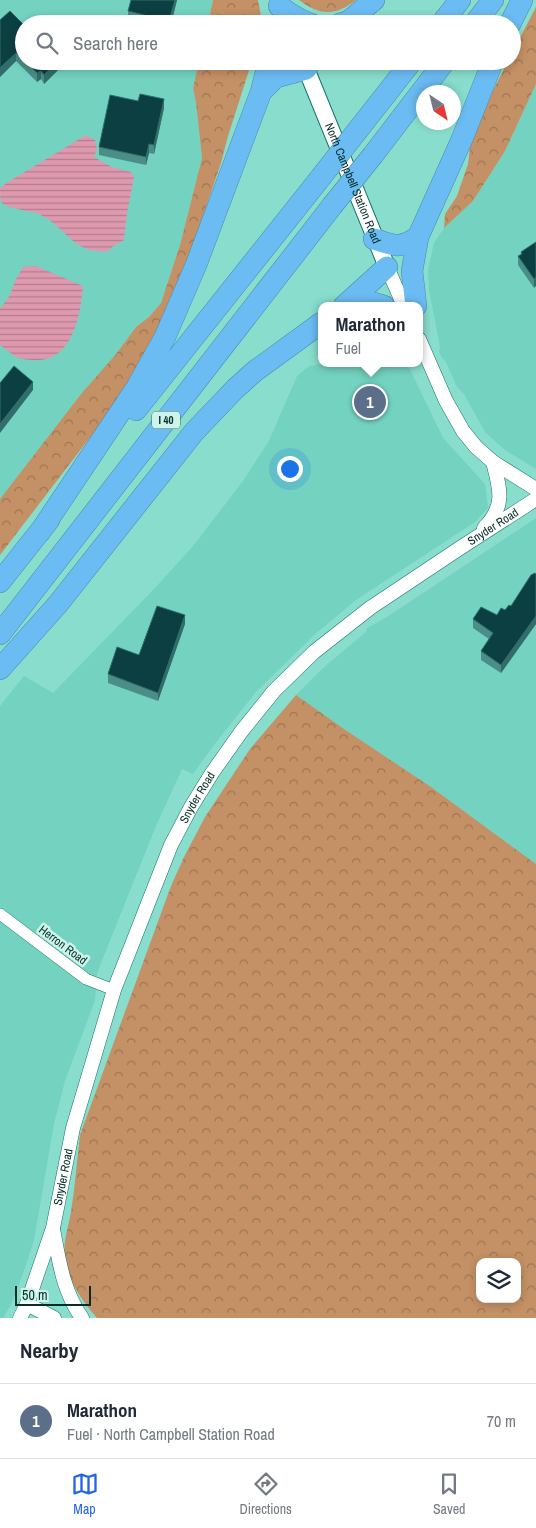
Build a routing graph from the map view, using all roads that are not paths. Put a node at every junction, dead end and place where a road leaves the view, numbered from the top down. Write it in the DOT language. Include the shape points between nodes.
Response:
graph roads {
  1 [pos="374,0"];
  2 [pos="460,0"];
  3 [pos="493,0"];
  4 [pos="522,0"];
  5 [pos="355,15"];
  6 [pos="448,15"];
  7 [pos="481,15"];
  8 [pos="514,15"];
  9 [pos="267,70"];
  10 [pos="293,70"];
  11 [pos="309,70"];
  12 [pos="405,70"];
  13 [pos="438,70"];
  14 [pos="489,70"];
  15 [pos="261,92"];
  16 [pos="418,237"];
  17 [pos="374,240"];
  18 [pos="387,267"];
  19 [pos="348,302"];
  20 [pos="402,302"];
  21 [pos="416,302"];
  22 [pos="318,325"];
  23 [pos="423,348"];
  24 [pos="493,462"];
  25 [pos="536,489"];
  26 [pos="536,499"];
  27 [pos="40,532"];
  28 [pos="472,540"];
  29 [pos="0,582"];
  30 [pos="0,634"];
  31 [pos="0,669"];
  32 [pos="0,914"];
  33 [pos="114,990"];
  34 [pos="53,1228"];
  35 [pos="27,1304"];
  36 [pos="20,1318"];
  37 [pos="54,1318"];
  38 [pos="82,1318"];
  1 -- 5 [label="highway"];
  2 -- 6 [label="highway"];
  3 -- 7 [label="highway"];
  4 -- 8 [label="highway"];
  9 -- 15 [label="highway"];
  10 -- 15 [label="highway" via="276,77"];
  11 -- 17 [label="main road, North Campbell Station Road"];
  12 -- 27 [label="highway, I 40, bridge"];
  13 -- 30 [label="highway, I 40, bridge"];
  14 -- 16 [label="highway"];
  15 -- 27 [label="highway" via="196,265 165,336 137,387"];
  16 -- 17 [label="highway" via="407,244 393,245"];
  16 -- 21 [label="highway" via="412,271"];
  17 -- 18 [label="main road, North Campbell Station Road"];
  18 -- 19 [label="highway"];
  18 -- 20 [label="street, North Campbell Station Road"];
  22 -- 31 [label="highway" via="254,371 194,432 58,604"];
  23 -- 24 [label="street" via="463,431"];
  24 -- 25 [label="street"];
  24 -- 28 [label="street" via="500,502 491,520"];
  26 -- 28 [label="street, Snyder Road"];
  27 -- 29 [label="highway, I 40"];
  28 -- 33 [label="street, Snyder Road" via="342,629 268,698 212,773 170,845"];
  32 -- 33 [label="street, Herron Road" via="86,979"];
  33 -- 34 [label="street, Snyder Road" via="73,1128"];
  34 -- 35 [label="street, Snyder Road"];
  34 -- 38 [label="street, Snyder Road" via="62,1276"];
  35 -- 36 [label="street, Snyder Road"];
  35 -- 37 [label="street"];
}
